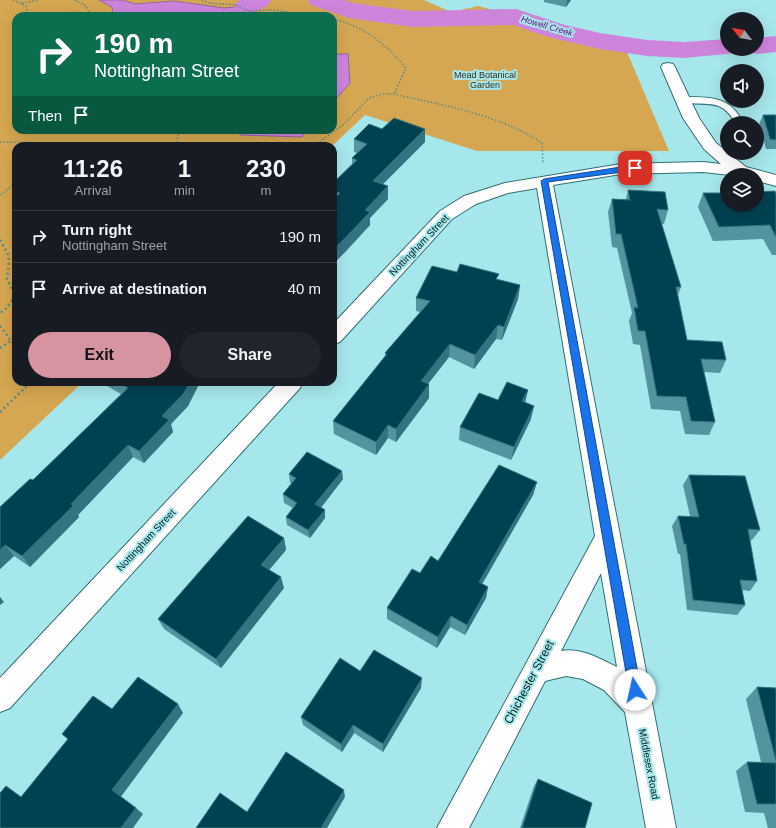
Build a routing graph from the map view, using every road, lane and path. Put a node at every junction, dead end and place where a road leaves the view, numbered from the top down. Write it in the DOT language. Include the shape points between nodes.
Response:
graph roads {
  1 [pos="13,0"];
  2 [pos="39,0"];
  3 [pos="75,0"];
  4 [pos="202,0"];
  5 [pos="21,3"];
  6 [pos="249,11"];
  7 [pos="28,12"];
  8 [pos="90,12"];
  9 [pos="287,12"];
  10 [pos="337,20"];
  11 [pos="668,67"];
  12 [pos="394,94"];
  13 [pos="683,100"];
  14 [pos="736,116"];
  15 [pos="337,130"];
  16 [pos="331,134"];
  17 [pos="0,142"];
  18 [pos="12,142"];
  19 [pos="320,142"];
  20 [pos="720,151"];
  21 [pos="733,160"];
  22 [pos="743,168"];
  23 [pos="720,169"];
  24 [pos="764,178"];
  25 [pos="544,181"];
  26 [pos="776,181"];
  27 [pos="11,186"];
  28 [pos="0,195"];
  29 [pos="0,240"];
  30 [pos="12,289"];
  31 [pos="12,300"];
  32 [pos="0,312"];
  33 [pos="0,326"];
  34 [pos="337,333"];
  35 [pos="10,341"];
  36 [pos="0,348"];
  37 [pos="28,386"];
  38 [pos="288,386"];
  39 [pos="0,412"];
  40 [pos="606,537"];
  41 [pos="536,669"];
  42 [pos="0,698"];
  43 [pos="638,705"];
  44 [pos="452,828"];
  45 [pos="661,828"];
  1 -- 5 [label="path"];
  2 -- 5 [label="path"];
  3 -- 8 [label="path" via="86,6"];
  4 -- 6 [label="path" via="236,5"];
  5 -- 7 [label="path"];
  6 -- 9 [label="path"];
  10 -- 12 [label="path" via="371,33 396,54 406,68"];
  11 -- 13 [label="street"];
  12 -- 15 [label="path" via="371,96 362,102 345,124"];
  12 -- 25 [label="path" via="485,117 529,132 542,143"];
  13 -- 14 [label="lane" via="704,100 725,105 733,110"];
  13 -- 20 [label="street" via="691,118 710,146"];
  16 -- 19 [label="path"];
  17 -- 18 [label="path"];
  21 -- 22 [label="street"];
  23 -- 25 [label="street, Nottingham Street" via="703,167 621,169"];
  24 -- 26 [label="street, Nottingham Street"];
  25 -- 34 [label="street, Nottingham Street" via="505,188 470,200 446,215"];
  25 -- 40 [label="street, Middlesex Road"];
  27 -- 28 [label="path"];
  29 -- 30 [label="path" via="8,249 10,262 7,279"];
  31 -- 32 [label="path" via="7,308"];
  33 -- 35 [label="path" via="4,328"];
  35 -- 36 [label="path"];
  37 -- 39 [label="path"];
  38 -- 42 [label="street, Nottingham Street"];
  40 -- 41 [label="street, Chichester Street"];
  40 -- 43 [label="street, Middlesex Road"];
  41 -- 43 [label="street" via="566,663 586,666 614,680"];
  41 -- 44 [label="street, Chichester Street"];
  43 -- 45 [label="street, Middlesex Road"];
}
